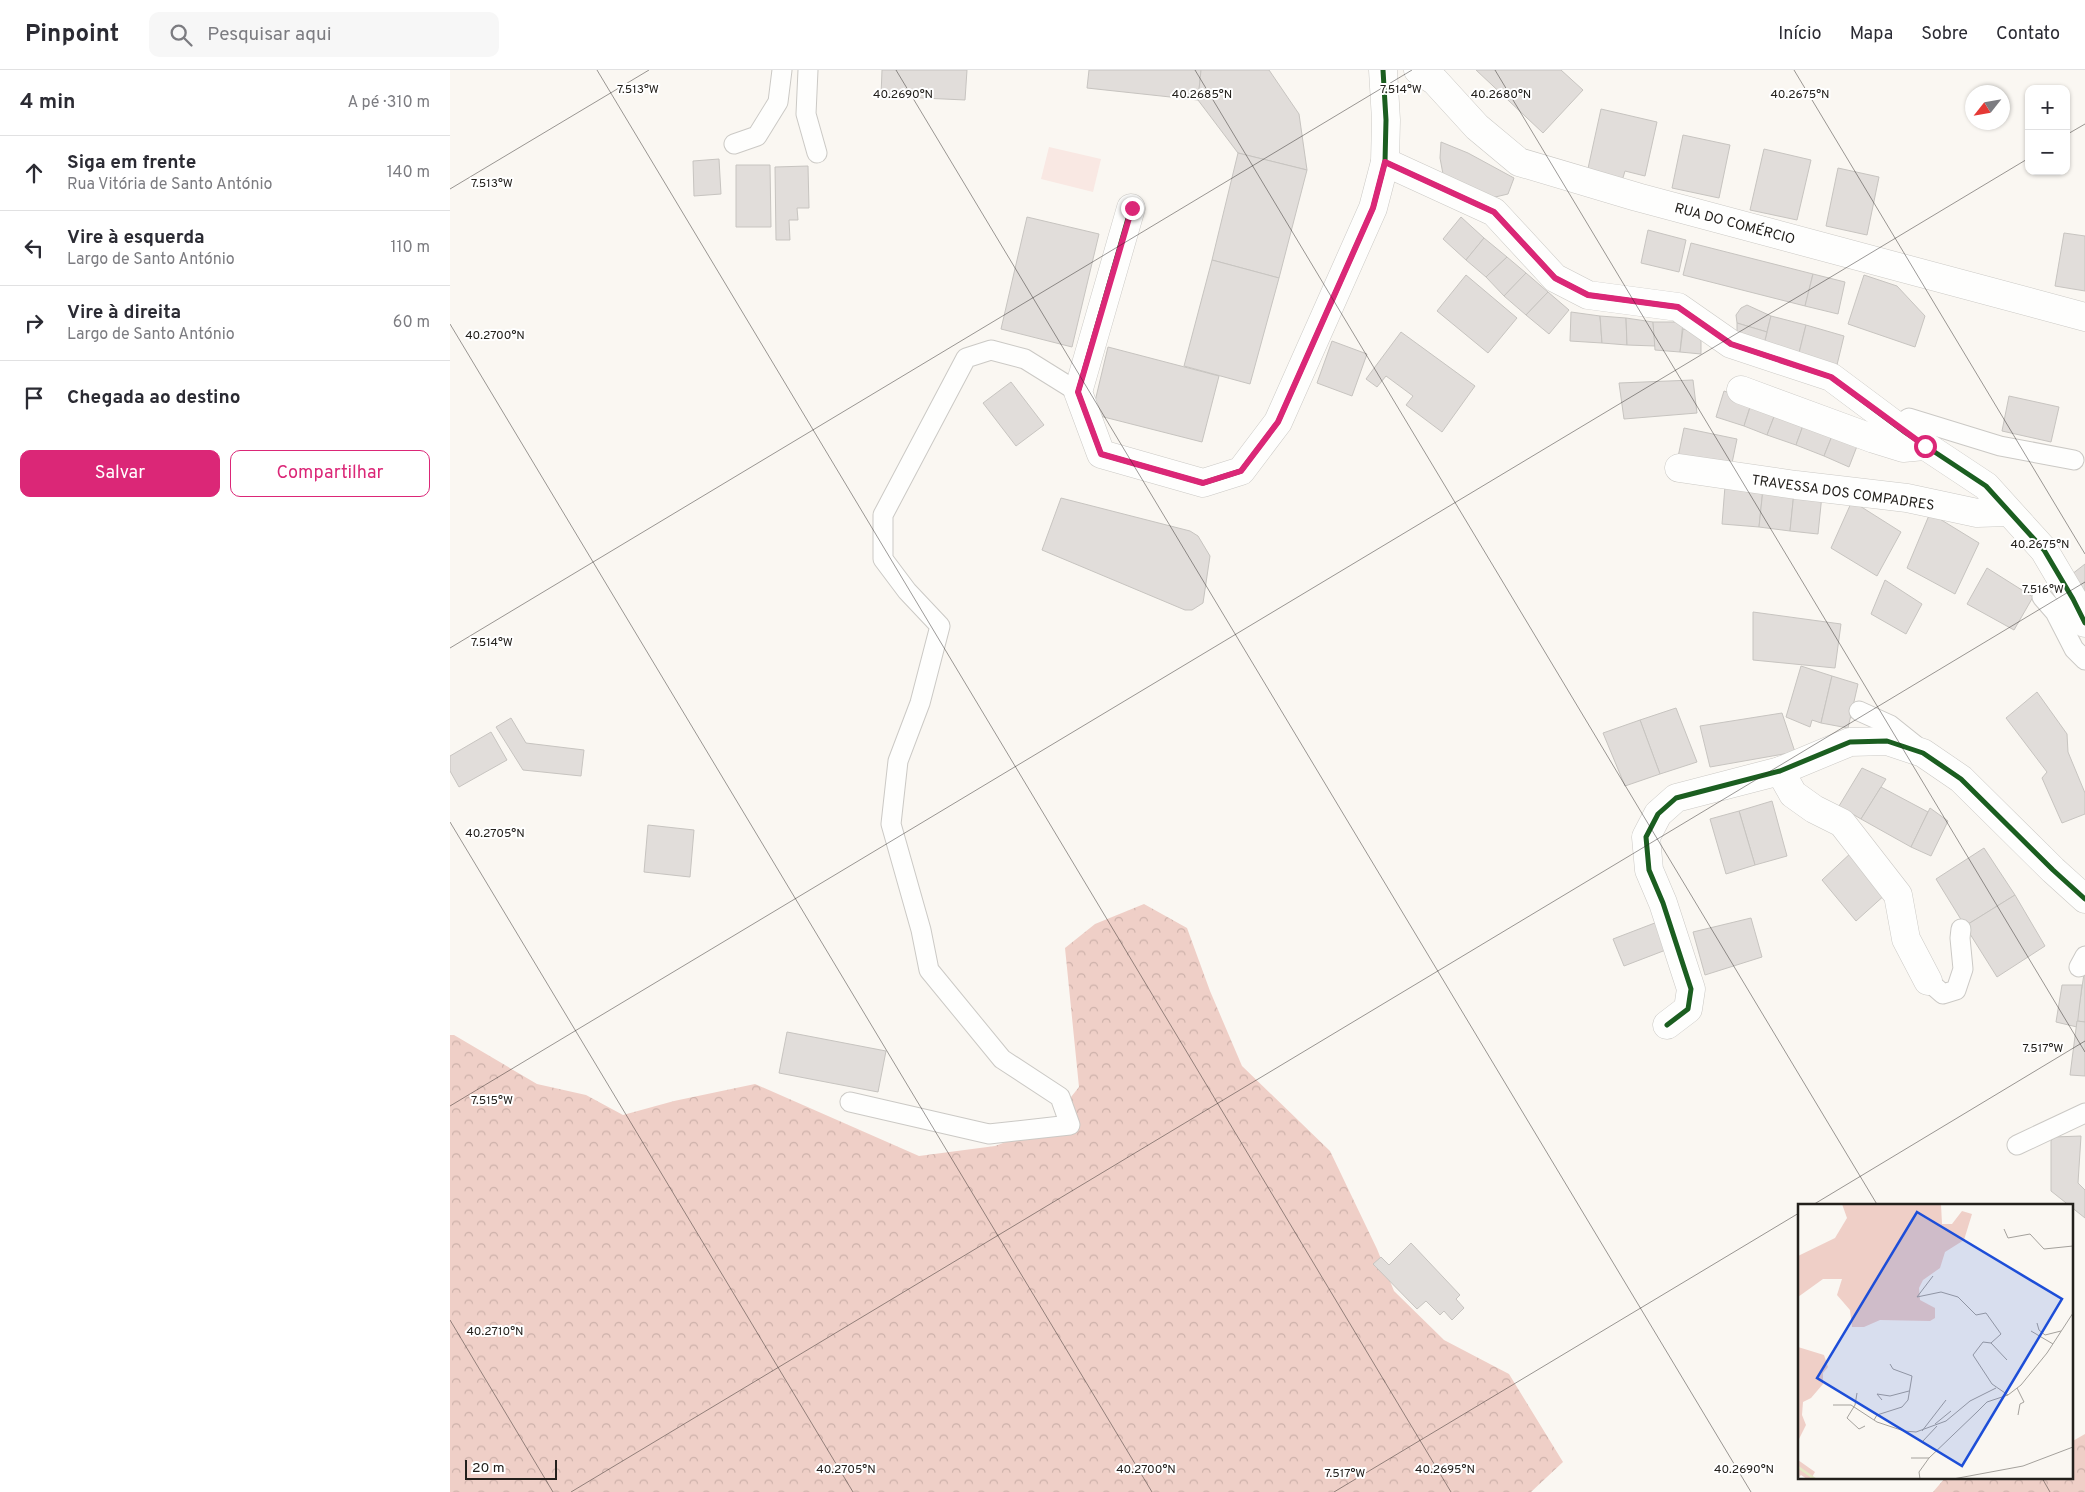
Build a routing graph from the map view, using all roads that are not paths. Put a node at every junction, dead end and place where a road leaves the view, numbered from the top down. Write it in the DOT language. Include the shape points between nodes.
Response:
graph roads {
  1 [pos="782,70"];
  2 [pos="808,70"];
  3 [pos="1382,70"];
  4 [pos="1418,70"];
  5 [pos="734,144"];
  6 [pos="817,153"];
  7 [pos="1385,162"];
  8 [pos="1132,208"];
  9 [pos="2085,318"];
  10 [pos="1741,390"];
  11 [pos="1078,392"];
  12 [pos="1897,426"];
  13 [pos="1925,446"];
  14 [pos="2074,460"];
  15 [pos="1679,468"];
  16 [pos="2008,512"];
  17 [pos="2042,597"];
  18 [pos="2085,623"];
  19 [pos="2085,660"];
  20 [pos="1859,711"];
  21 [pos="1923,752"];
  22 [pos="1780,770"];
  23 [pos="2085,899"];
  24 [pos="1962,929"];
  25 [pos="1928,981"];
  26 [pos="1667,1025"];
  27 [pos="850,1102"];
  28 [pos="2085,1113"];
  29 [pos="2017,1145"];
  1 -- 5 [label="lane" via="778,102 757,136"];
  2 -- 6 [label="lane" via="806,114"];
  3 -- 7 [label="street"];
  4 -- 9 [label="street, RUA DO COMÉRCIO" via="1435,81 1477,128 1519,162 1646,200"];
  7 -- 11 [label="street" via="1373,208 1278,422 1241,471 1203,483 1101,454"];
  7 -- 12 [label="street" via="1494,212 1555,278 1580,291 1588,295 1678,307 1731,344 1831,377"];
  8 -- 11 [label="street"];
  10 -- 13 [label="street" via="1903,448"];
  11 -- 27 [label="lane" via="1026,359 991,350 966,358 883,515 883,558 907,592 940,626 920,703 898,761 891,824 921,930 928,970 1002,1059 1060,1097 1070,1125 989,1134"];
  12 -- 13 [label="street"];
  12 -- 14 [label="lane" via="1909,418 2000,446"];
  13 -- 16 [label="street" via="1986,486"];
  15 -- 16 [label="street, TRAVESSA DOS COMPADRES" via="1907,498 1977,513"];
  16 -- 18 [label="street" via="2044,550"];
  17 -- 19 [label="lane" via="2055,612 2074,649"];
  20 -- 21 [label="lane" via="1890,725"];
  21 -- 22 [label="street" via="1888,741 1850,742"];
  21 -- 23 [label="street" via="1961,779"];
  22 -- 25 [label="street" via="1793,794 1842,823 1898,895 1906,939"];
  22 -- 26 [label="street" via="1676,798 1658,814 1646,837 1649,870 1691,989 1688,1008"];
  24 -- 25 [label="lane" via="1963,969 1956,990 1943,994"];
  28 -- 29 [label="lane"];
}
